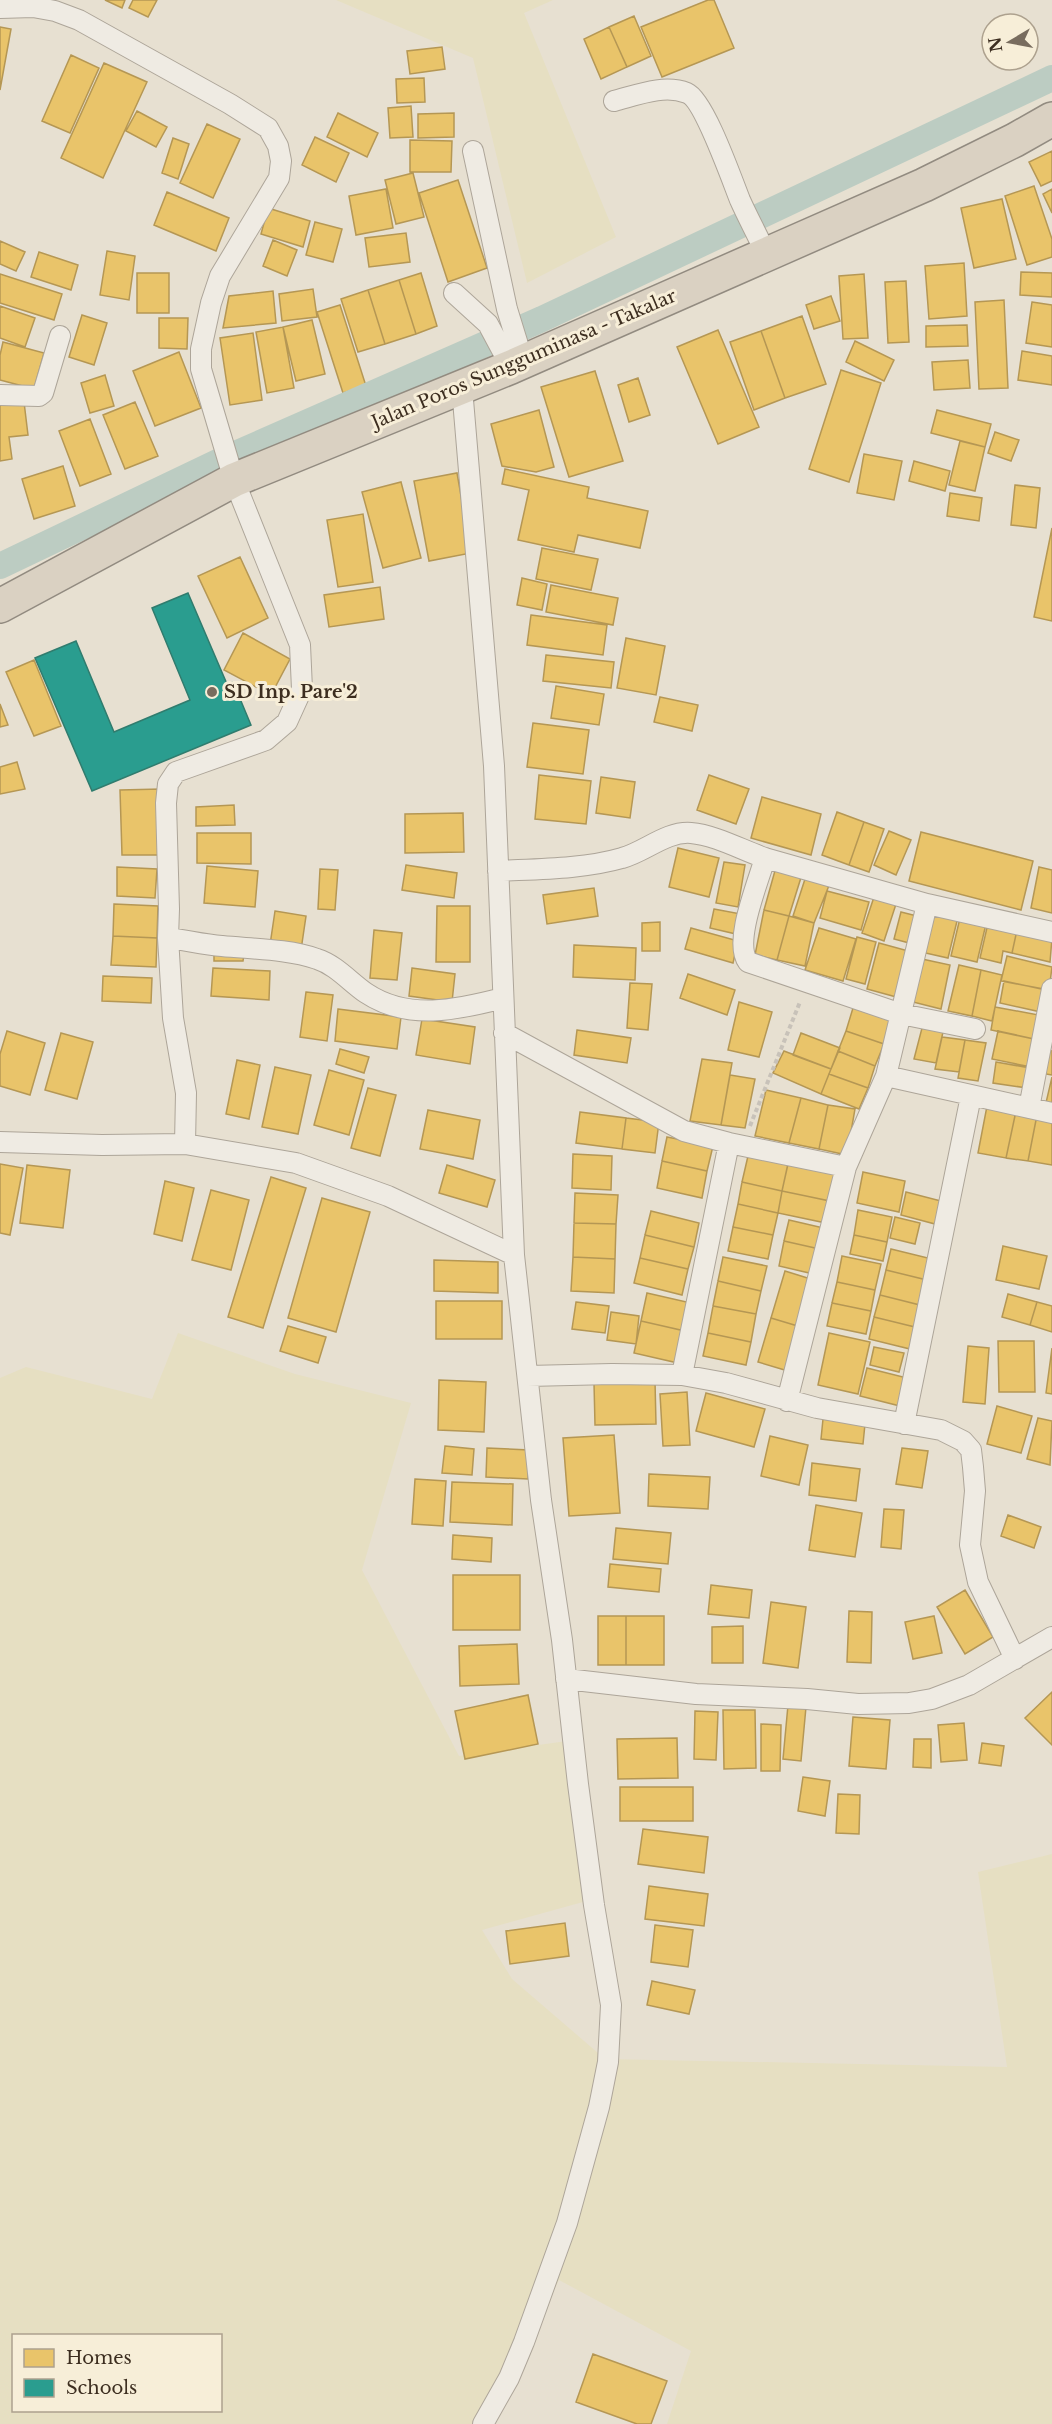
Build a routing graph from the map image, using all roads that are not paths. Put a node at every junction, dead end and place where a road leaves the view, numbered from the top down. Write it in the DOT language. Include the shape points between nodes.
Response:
graph roads {
  1 [pos="0,8"];
  2 [pos="614,101"];
  3 [pos="1052,119"];
  4 [pos="473,151"];
  5 [pos="761,243"];
  6 [pos="454,293"];
  7 [pos="60,336"];
  8 [pos="514,356"];
  9 [pos="462,388"];
  10 [pos="0,395"];
  11 [pos="228,462"];
  12 [pos="0,606"];
  13 [pos="765,858"];
  14 [pos="498,871"];
  15 [pos="927,904"];
  16 [pos="1052,932"];
  17 [pos="168,938"];
  18 [pos="1052,989"];
  19 [pos="503,998"];
  20 [pos="901,1014"];
  21 [pos="975,1029"];
  22 [pos="504,1033"];
  23 [pos="886,1076"];
  24 [pos="971,1096"];
  25 [pos="1029,1108"];
  26 [pos="1052,1113"];
  27 [pos="0,1142"];
  28 [pos="185,1144"];
  29 [pos="735,1145"];
  30 [pos="846,1167"];
  31 [pos="514,1255"];
  32 [pos="682,1375"];
  33 [pos="528,1376"];
  34 [pos="787,1401"];
  35 [pos="904,1424"];
  36 [pos="1052,1637"];
  37 [pos="1014,1659"];
  38 [pos="566,1679"];
  39 [pos="483,2424"];
  1 -- 11 [label="street" via="33,7 79,20 268,128 279,146 279,178 220,276 201,349 201,369"];
  2 -- 5 [label="street" via="660,89 688,93 694,98"];
  3 -- 5 [label="highway, Jalan Poros Sungguminasa - Takalar" via="924,185"];
  4 -- 8 [label="street"];
  5 -- 8 [label="highway, Jalan Poros Sungguminasa - Takalar"];
  6 -- 8 [label="street" via="488,324"];
  7 -- 10 [label="street" via="43,393"];
  8 -- 9 [label="highway, Jalan Poros Sungguminasa - Takalar"];
  9 -- 11 [label="highway, Jalan Poros Sungguminasa - Takalar"];
  9 -- 14 [label="street" via="494,766"];
  11 -- 12 [label="highway, Jalan Poros Sungguminasa - Takalar"];
  11 -- 17 [label="street" via="300,645 302,689 287,722 266,740 176,771 168,784"];
  13 -- 14 [label="street" via="688,833 670,836 622,858 558,868"];
  13 -- 15 [label="street"];
  13 -- 20 [label="street" via="743,932 742,949 748,962"];
  14 -- 19 [label="street"];
  15 -- 16 [label="street"];
  15 -- 20 [label="street"];
  17 -- 19 [label="street" via="311,957 333,966 374,998 398,1008 446,1010"];
  17 -- 28 [label="street" via="173,1018 186,1093"];
  18 -- 25 [label="street"];
  19 -- 22 [label="street"];
  20 -- 21 [label="street"];
  20 -- 23 [label="street"];
  22 -- 29 [label="street" via="671,1125"];
  22 -- 31 [label="street"];
  23 -- 24 [label="street"];
  23 -- 30 [label="street"];
  24 -- 25 [label="street"];
  24 -- 35 [label="street"];
  25 -- 26 [label="street"];
  27 -- 28 [label="street"];
  28 -- 31 [label="street" via="296,1162 388,1196"];
  29 -- 30 [label="street"];
  29 -- 32 [label="street"];
  30 -- 34 [label="street"];
  31 -- 33 [label="street"];
  32 -- 33 [label="street"];
  32 -- 34 [label="street"];
  33 -- 38 [label="street"];
  34 -- 35 [label="street"];
  35 -- 37 [label="street" via="940,1430 963,1441 971,1450 975,1491 970,1545 978,1582"];
  36 -- 37 [label="street"];
  37 -- 38 [label="street" via="969,1685 909,1703 858,1704 696,1694"];
  38 -- 39 [label="street" via="594,1905 612,2005 608,2062 567,2223 509,2378"];
}
